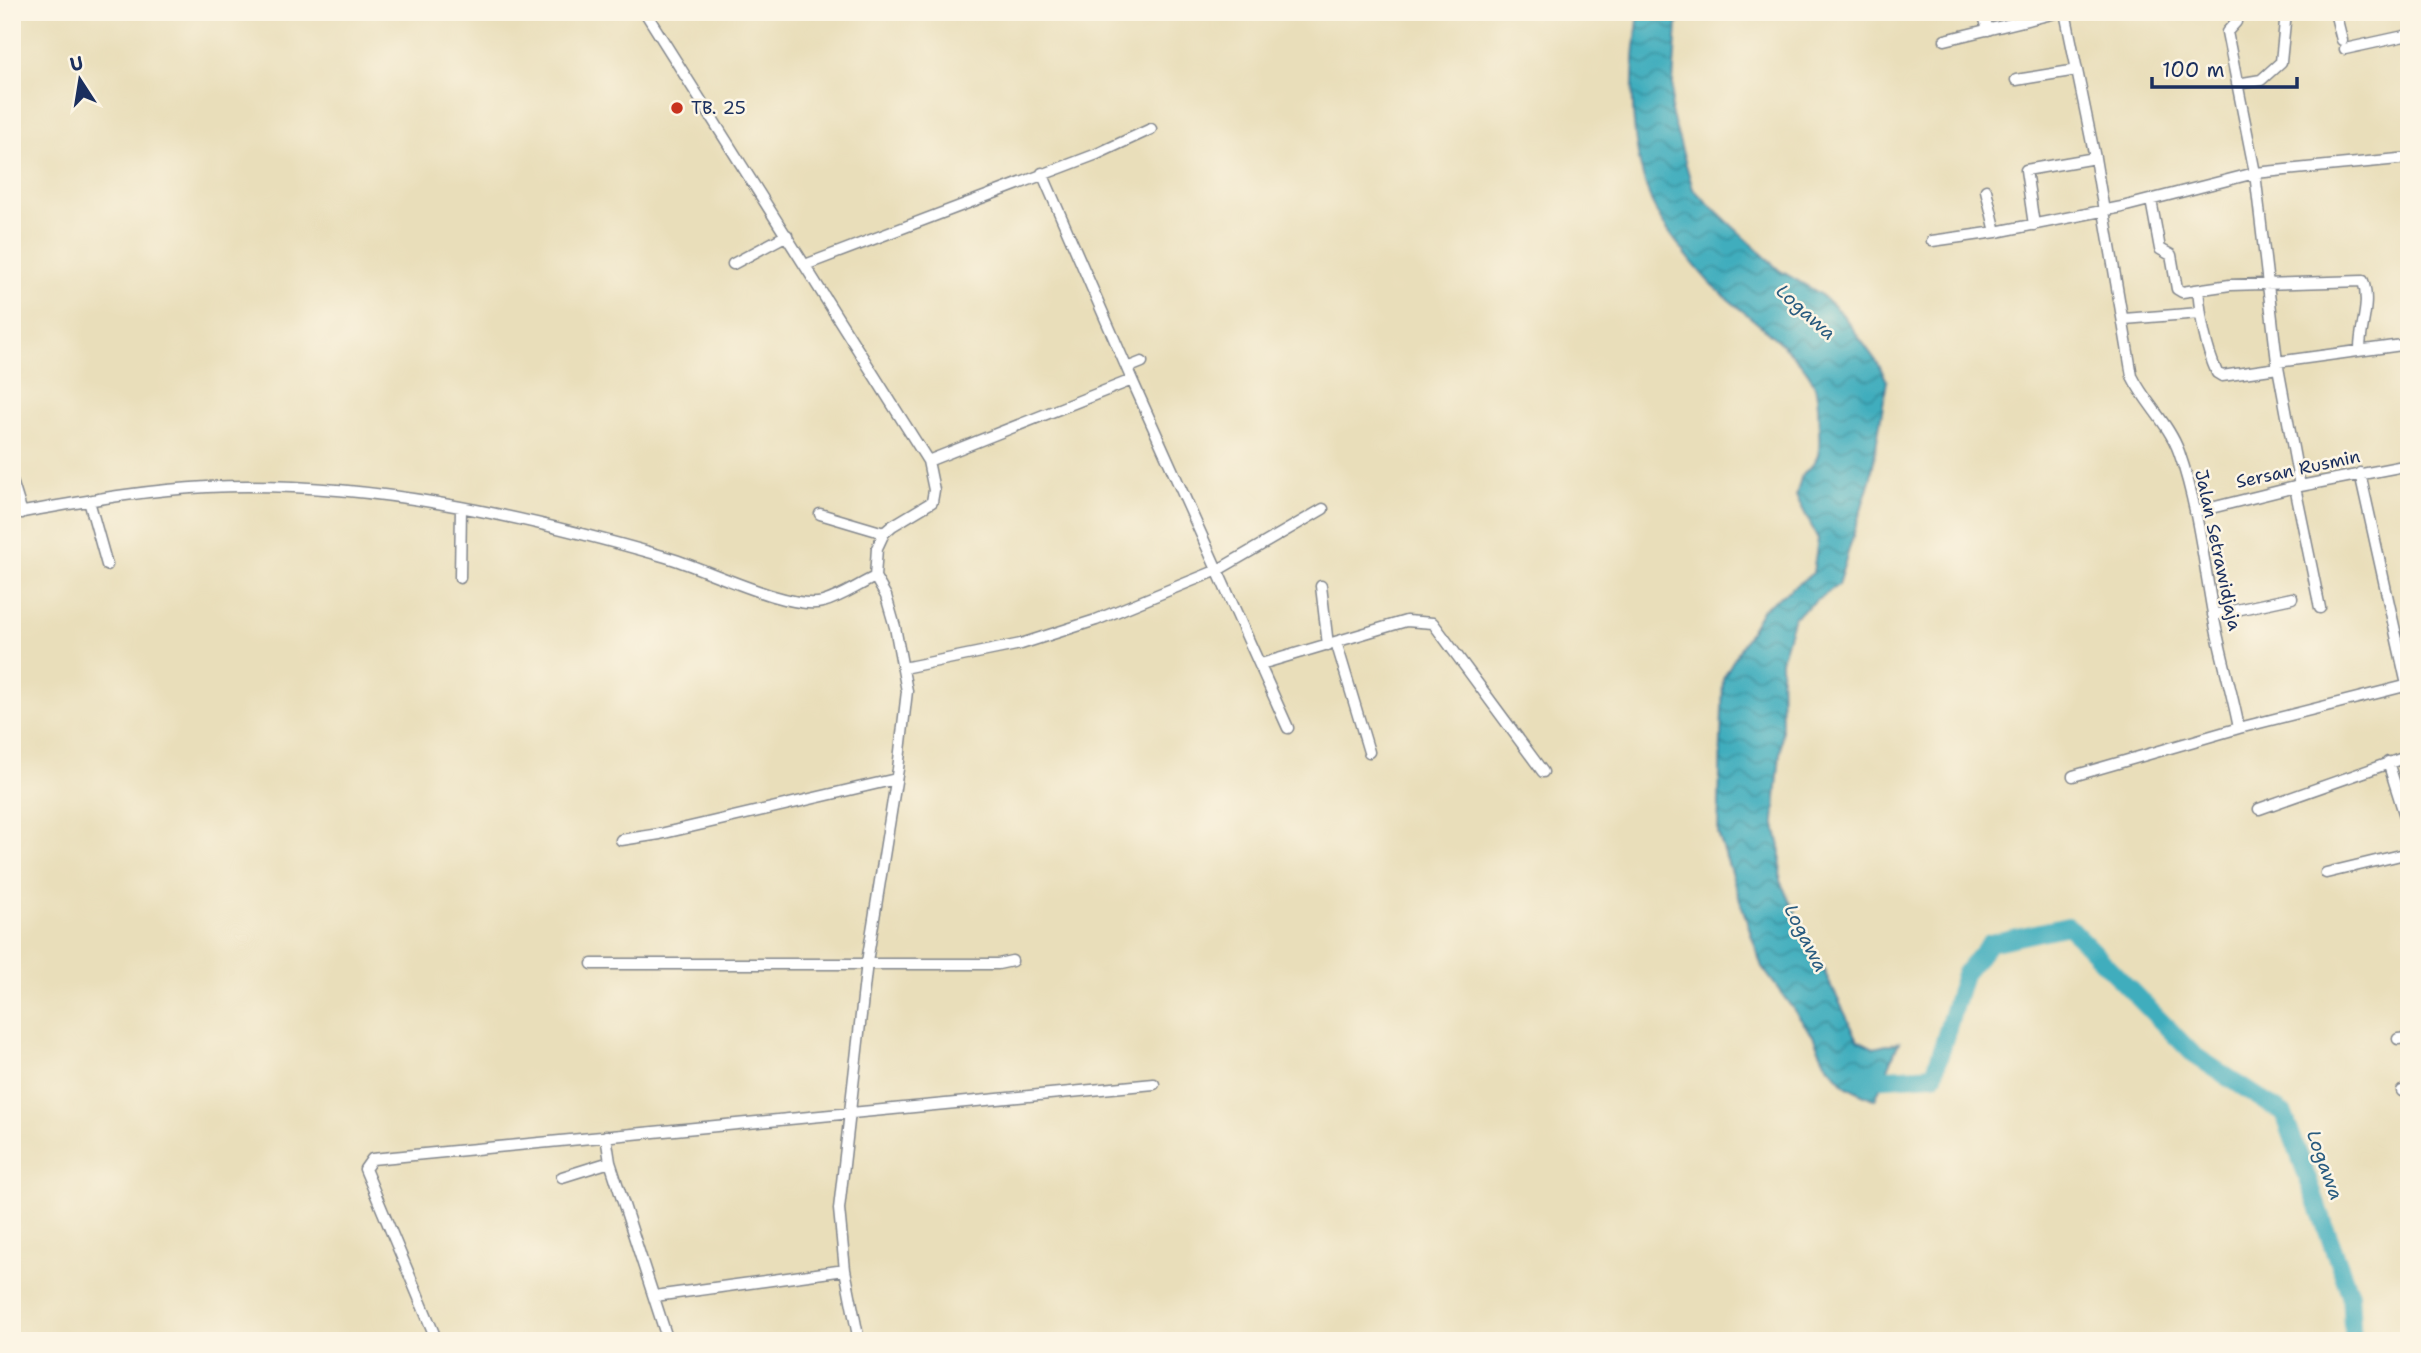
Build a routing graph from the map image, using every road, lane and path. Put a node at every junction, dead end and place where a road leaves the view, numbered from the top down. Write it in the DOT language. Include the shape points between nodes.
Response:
graph roads {
  1 [pos="645,12"];
  2 [pos="1983,12"];
  3 [pos="2062,12"];
  4 [pos="2235,12"];
  5 [pos="2286,12"];
  6 [pos="2335,12"];
  7 [pos="1988,30"];
  8 [pos="2409,35"];
  9 [pos="1945,40"];
  10 [pos="2077,70"];
  11 [pos="2016,80"];
  12 [pos="2237,84"];
  13 [pos="1151,129"];
  14 [pos="2095,158"];
  15 [pos="2409,158"];
  16 [pos="1042,173"];
  17 [pos="2255,173"];
  18 [pos="1986,191"];
  19 [pos="2151,200"];
  20 [pos="2105,210"];
  21 [pos="2034,225"];
  22 [pos="1996,232"];
  23 [pos="787,235"];
  24 [pos="1932,241"];
  25 [pos="733,264"];
  26 [pos="805,265"];
  27 [pos="2266,283"];
  28 [pos="2198,290"];
  29 [pos="2200,313"];
  30 [pos="2124,319"];
  31 [pos="2409,344"];
  32 [pos="2360,349"];
  33 [pos="1142,362"];
  34 [pos="2277,365"];
  35 [pos="1127,368"];
  36 [pos="1132,380"];
  37 [pos="928,461"];
  38 [pos="2409,465"];
  39 [pos="2360,473"];
  40 [pos="12,481"];
  41 [pos="2297,487"];
  42 [pos="89,501"];
  43 [pos="461,507"];
  44 [pos="1323,509"];
  45 [pos="2195,512"];
  46 [pos="17,514"];
  47 [pos="820,514"];
  48 [pos="884,533"];
  49 [pos="107,565"];
  50 [pos="1218,570"];
  51 [pos="875,576"];
  52 [pos="460,578"];
  53 [pos="1321,586"];
  54 [pos="2292,598"];
  55 [pos="2320,608"];
  56 [pos="2213,614"];
  57 [pos="1332,643"];
  58 [pos="1261,664"];
  59 [pos="904,668"];
  60 [pos="2408,688"];
  61 [pos="1288,728"];
  62 [pos="2239,728"];
  63 [pos="1369,752"];
  64 [pos="2409,757"];
  65 [pos="2388,762"];
  66 [pos="1543,772"];
  67 [pos="2073,776"];
  68 [pos="896,779"];
  69 [pos="2259,808"];
  70 [pos="2409,829"];
  71 [pos="621,840"];
  72 [pos="2409,853"];
  73 [pos="2326,873"];
  74 [pos="1012,961"];
  75 [pos="867,962"];
  76 [pos="593,964"];
  77 [pos="1154,1084"];
  78 [pos="849,1114"];
  79 [pos="606,1136"];
  80 [pos="610,1162"];
  81 [pos="562,1177"];
  82 [pos="845,1270"];
  83 [pos="655,1296"];
  84 [pos="437,1341"];
  85 [pos="668,1341"];
  86 [pos="859,1341"];
  1 -- 23 [label="street"];
  2 -- 7 [label="street"];
  3 -- 7 [label="street"];
  3 -- 10 [label="street, Jalan Setrawidjaja"];
  4 -- 12 [label="street" via="2236,22 2227,30"];
  5 -- 12 [label="street" via="2279,65 2261,80"];
  6 -- 8 [label="street" via="2344,45"];
  7 -- 9 [label="street"];
  10 -- 11 [label="street"];
  10 -- 14 [label="street, Jalan Setrawidjaja"];
  12 -- 17 [label="street"];
  13 -- 16 [label="street"];
  14 -- 20 [label="street, Jalan Setrawidjaja"];
  14 -- 21 [label="street" via="2026,170"];
  15 -- 17 [label="street"];
  16 -- 26 [label="street"];
  16 -- 35 [label="street"];
  17 -- 19 [label="street"];
  17 -- 27 [label="street"];
  18 -- 22 [label="street"];
  19 -- 20 [label="street"];
  19 -- 28 [label="street" via="2161,249 2171,255 2176,289"];
  20 -- 21 [label="street"];
  20 -- 30 [label="street, Jalan Setrawidjaja"];
  21 -- 22 [label="street"];
  22 -- 24 [label="street"];
  23 -- 25 [label="street"];
  23 -- 26 [label="street"];
  26 -- 37 [label="street"];
  27 -- 28 [label="street"];
  27 -- 32 [label="street" via="2363,281 2366,314"];
  27 -- 34 [label="street"];
  28 -- 29 [label="street"];
  29 -- 30 [label="street"];
  29 -- 34 [label="street" via="2205,344 2219,375"];
  30 -- 45 [label="street, Jalan Setrawidjaja" via="2132,376 2179,450"];
  31 -- 32 [label="street"];
  32 -- 34 [label="street"];
  33 -- 35 [label="street"];
  34 -- 41 [label="street"];
  35 -- 36 [label="street"];
  36 -- 37 [label="street"];
  36 -- 50 [label="street"];
  37 -- 48 [label="street" via="932,502"];
  38 -- 39 [label="street, Sersan Rusmin"];
  39 -- 41 [label="street, Sersan Rusmin"];
  39 -- 60 [label="street"];
  40 -- 46 [label="street"];
  41 -- 45 [label="street, Sersan Rusmin"];
  41 -- 55 [label="street"];
  42 -- 43 [label="street" via="240,487 351,491"];
  42 -- 46 [label="street"];
  42 -- 49 [label="street"];
  43 -- 51 [label="street" via="669,557 797,603 821,603"];
  43 -- 52 [label="street"];
  44 -- 50 [label="street"];
  45 -- 56 [label="street, Jalan Setrawidjaja"];
  47 -- 48 [label="street"];
  48 -- 51 [label="street" via="877,548"];
  50 -- 58 [label="street"];
  50 -- 59 [label="street" via="1096,620 1021,644"];
  51 -- 59 [label="street" via="887,596"];
  53 -- 57 [label="street"];
  54 -- 56 [label="street"];
  56 -- 62 [label="street, Jalan Setrawidjaja"];
  57 -- 58 [label="street"];
  57 -- 63 [label="street"];
  57 -- 66 [label="street" via="1406,621 1433,623"];
  58 -- 61 [label="street"];
  59 -- 68 [label="street" via="907,691"];
  60 -- 62 [label="street"];
  62 -- 67 [label="street"];
  64 -- 65 [label="street"];
  65 -- 69 [label="street"];
  65 -- 70 [label="street"];
  68 -- 71 [label="street"];
  68 -- 75 [label="street"];
  72 -- 73 [label="street"];
  74 -- 75 [label="street"];
  75 -- 76 [label="street"];
  75 -- 78 [label="street"];
  77 -- 78 [label="street"];
  78 -- 79 [label="street"];
  78 -- 82 [label="street" via="839,1209"];
  79 -- 80 [label="street"];
  79 -- 84 [label="street" via="369,1161 365,1169"];
  80 -- 81 [label="street"];
  80 -- 83 [label="street"];
  82 -- 83 [label="street"];
  82 -- 86 [label="street"];
  83 -- 85 [label="street"];
}
